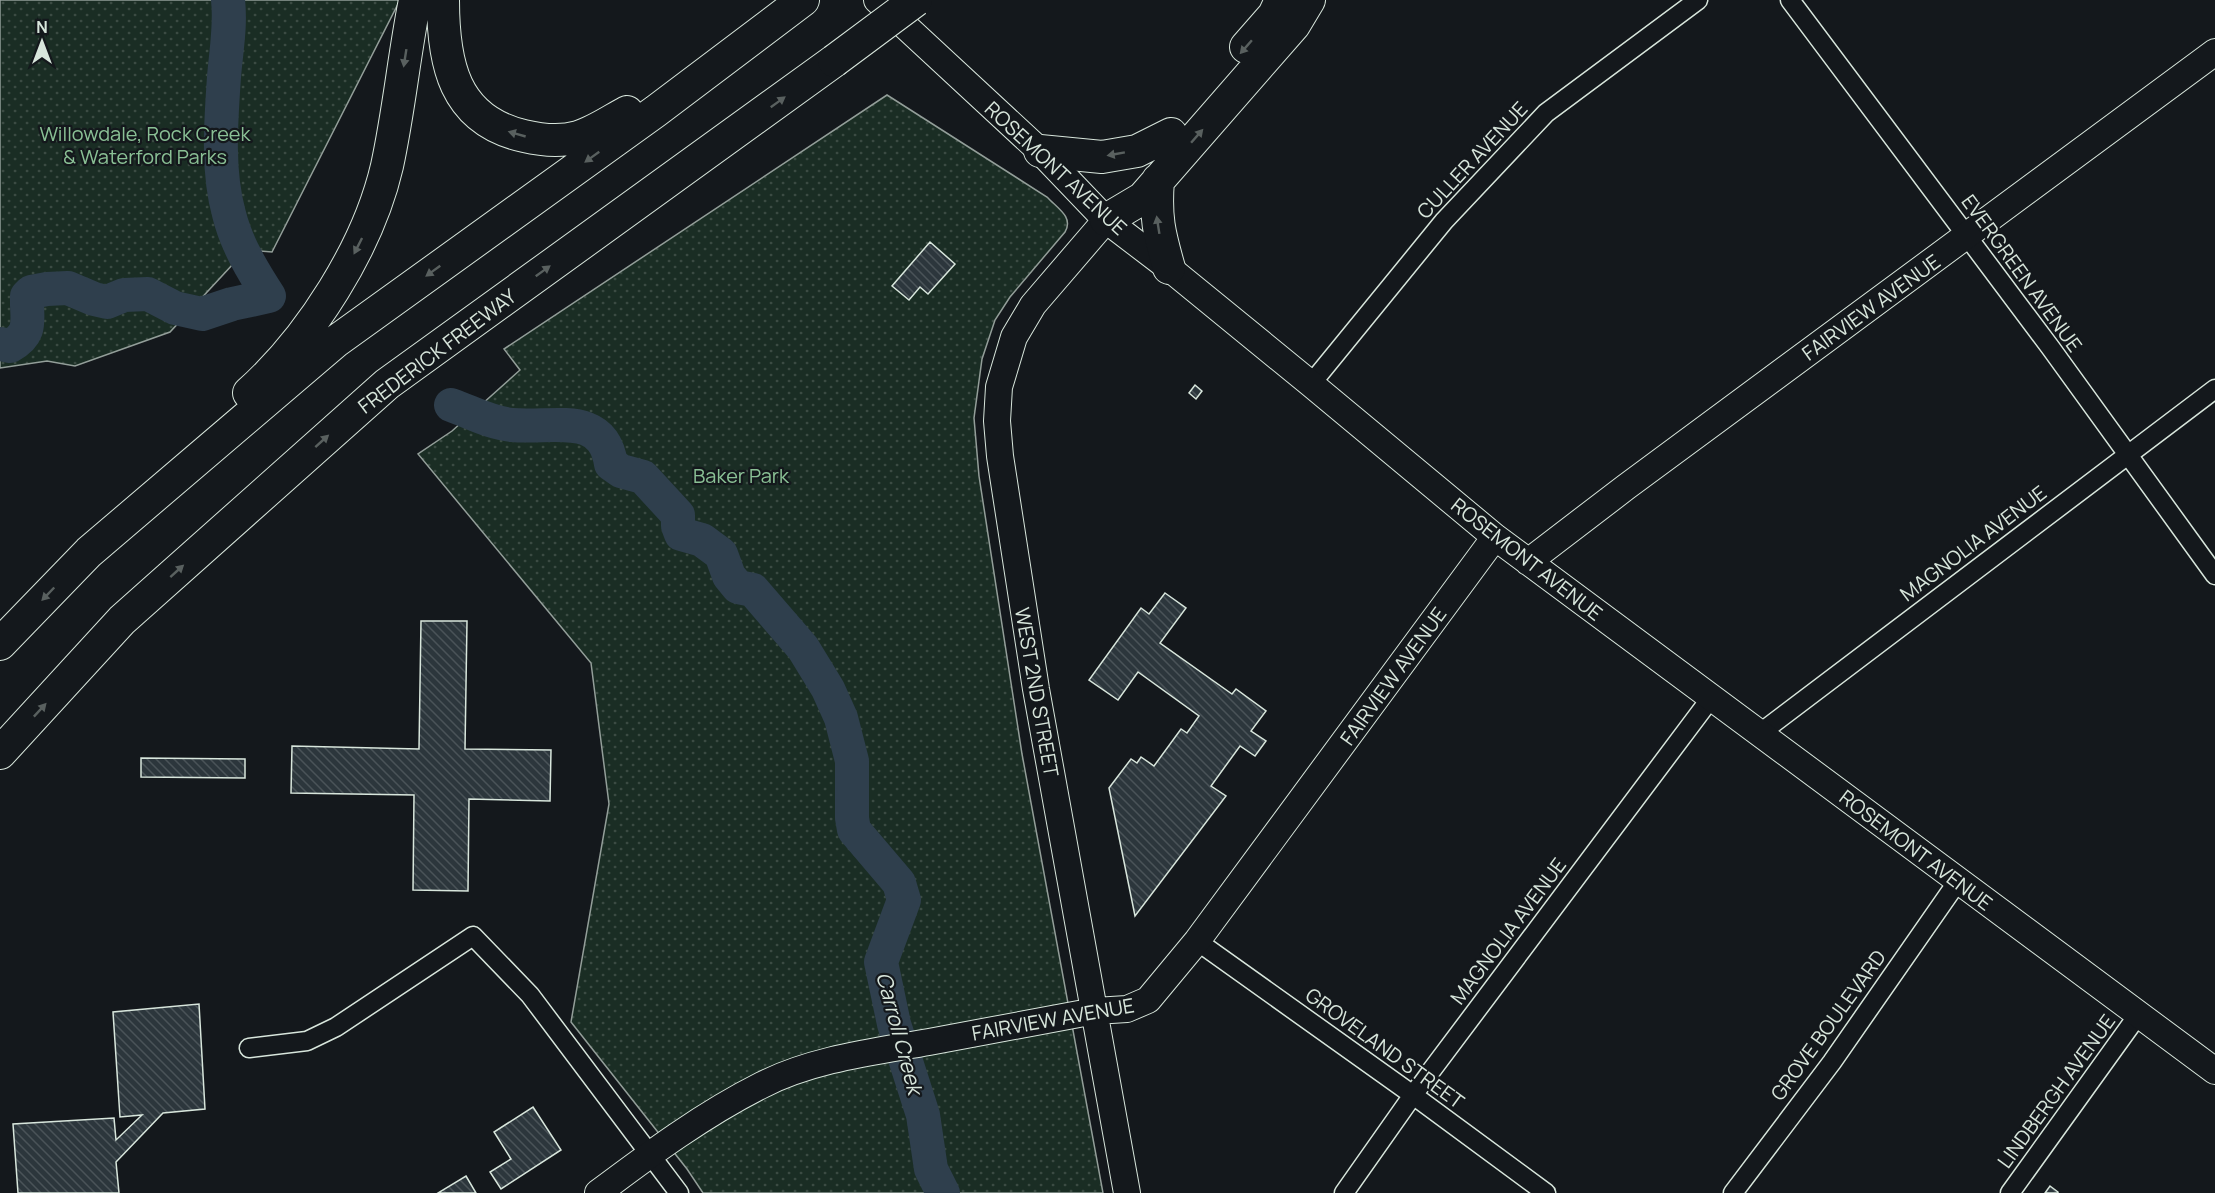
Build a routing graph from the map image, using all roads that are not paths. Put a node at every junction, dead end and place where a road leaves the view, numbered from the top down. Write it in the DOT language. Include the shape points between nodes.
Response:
graph roads {
  1 [pos="415,0"];
  2 [pos="443,0"];
  3 [pos="877,0"];
  4 [pos="916,0"];
  5 [pos="1281,0"];
  6 [pos="1309,0"];
  7 [pos="1698,0"];
  8 [pos="1790,0"];
  9 [pos="794,7"];
  10 [pos="740,48"];
  11 [pos="2215,52"];
  12 [pos="1171,134"];
  13 [pos="1040,151"];
  14 [pos="1158,180"];
  15 [pos="1106,220"];
  16 [pos="1967,236"];
  17 [pos="1169,268"];
  18 [pos="1311,384"];
  19 [pos="2215,389"];
  20 [pos="2126,454"];
  21 [pos="1495,537"];
  22 [pos="89,552"];
  23 [pos="1528,562"];
  24 [pos="2215,575"];
  25 [pos="0,644"];
  26 [pos="1711,698"];
  27 [pos="1759,734"];
  28 [pos="0,753"];
  29 [pos="1958,881"];
  30 [pos="1197,941"];
  31 [pos="1095,1011"];
  32 [pos="2138,1015"];
  33 [pos="249,1048"];
  34 [pos="2215,1071"];
  35 [pos="1413,1095"];
  36 [pos="649,1155"];
  37 [pos="598,1193"];
  38 [pos="679,1193"];
  39 [pos="1127,1193"];
  40 [pos="1344,1193"];
  41 [pos="1546,1193"];
  42 [pos="1732,1193"];
  43 [pos="2010,1193"];
  1 -- 22 [label="highway, one-way" via="386,168 364,234 349,264 300,338 252,390 158,476"];
  10 -- 2 [label="highway, one-way" via="578,137 543,140 510,133 482,118 466,100 451,75 443,32"];
  3 -- 13 [label="street, ROSEMONT AVENUE"];
  28 -- 4 [label="highway, FREDERICK FREEWAY, one-way, bridge" via="122,620 387,384"];
  5 -- 12 [label="highway, one-way" via="1274,15"];
  14 -- 6 [label="highway, one-way" via="1294,25"];
  7 -- 18 [label="street, CULLER AVENUE" via="1546,113 1444,221"];
  8 -- 16 [label="street, EVERGREEN AVENUE"];
  9 -- 10 [label="highway"];
  10 -- 22 [label="highway, one-way" via="335,342"];
  11 -- 16 [label="street, FAIRVIEW AVENUE"];
  12 -- 13 [label="highway, one-way" via="1137,151 1102,157"];
  12 -- 15 [label="highway"];
  13 -- 15 [label="street, ROSEMONT AVENUE"];
  14 -- 15 [label="highway" via="1143,198"];
  17 -- 14 [label="highway, one-way" via="1158,228"];
  15 -- 17 [label="street, ROSEMONT AVENUE"];
  15 -- 31 [label="street, WEST 2ND STREET" via="1033,305 1019,327 999,387 997,421 1002,477 1036,689"];
  16 -- 20 [label="street, EVERGREEN AVENUE"];
  16 -- 23 [label="street, FAIRVIEW AVENUE"];
  17 -- 18 [label="street, ROSEMONT AVENUE"];
  18 -- 21 [label="street, ROSEMONT AVENUE"];
  19 -- 20 [label="street, MAGNOLIA AVENUE"];
  20 -- 24 [label="street, EVERGREEN AVENUE"];
  20 -- 27 [label="street, MAGNOLIA AVENUE"];
  21 -- 23 [label="street, ROSEMONT AVENUE"];
  21 -- 30 [label="street, FAIRVIEW AVENUE"];
  22 -- 25 [label="highway, one-way"];
  23 -- 26 [label="street, ROSEMONT AVENUE"];
  26 -- 27 [label="street, ROSEMONT AVENUE"];
  26 -- 35 [label="street, MAGNOLIA AVENUE"];
  27 -- 29 [label="street, ROSEMONT AVENUE"];
  29 -- 32 [label="street, ROSEMONT AVENUE"];
  29 -- 42 [label="street, GROVE BOULEVARD" via="1832,1062"];
  30 -- 31 [label="street, FAIRVIEW AVENUE" via="1148,1000 1127,1009"];
  30 -- 35 [label="street, GROVELAND STREET"];
  31 -- 36 [label="street, FAIRVIEW AVENUE" via="874,1051 799,1070 728,1103"];
  31 -- 39 [label="street, WEST 2ND STREET"];
  32 -- 34 [label="street, ROSEMONT AVENUE"];
  32 -- 43 [label="street, LINDBERGH AVENUE"];
  33 -- 36 [label="street" via="307,1041 336,1027 473,936 530,995"];
  35 -- 40 [label="street, MAGNOLIA AVENUE"];
  35 -- 41 [label="street, GROVELAND STREET"];
  36 -- 37 [label="street, FAIRVIEW AVENUE"];
  36 -- 38 [label="street"];
}
